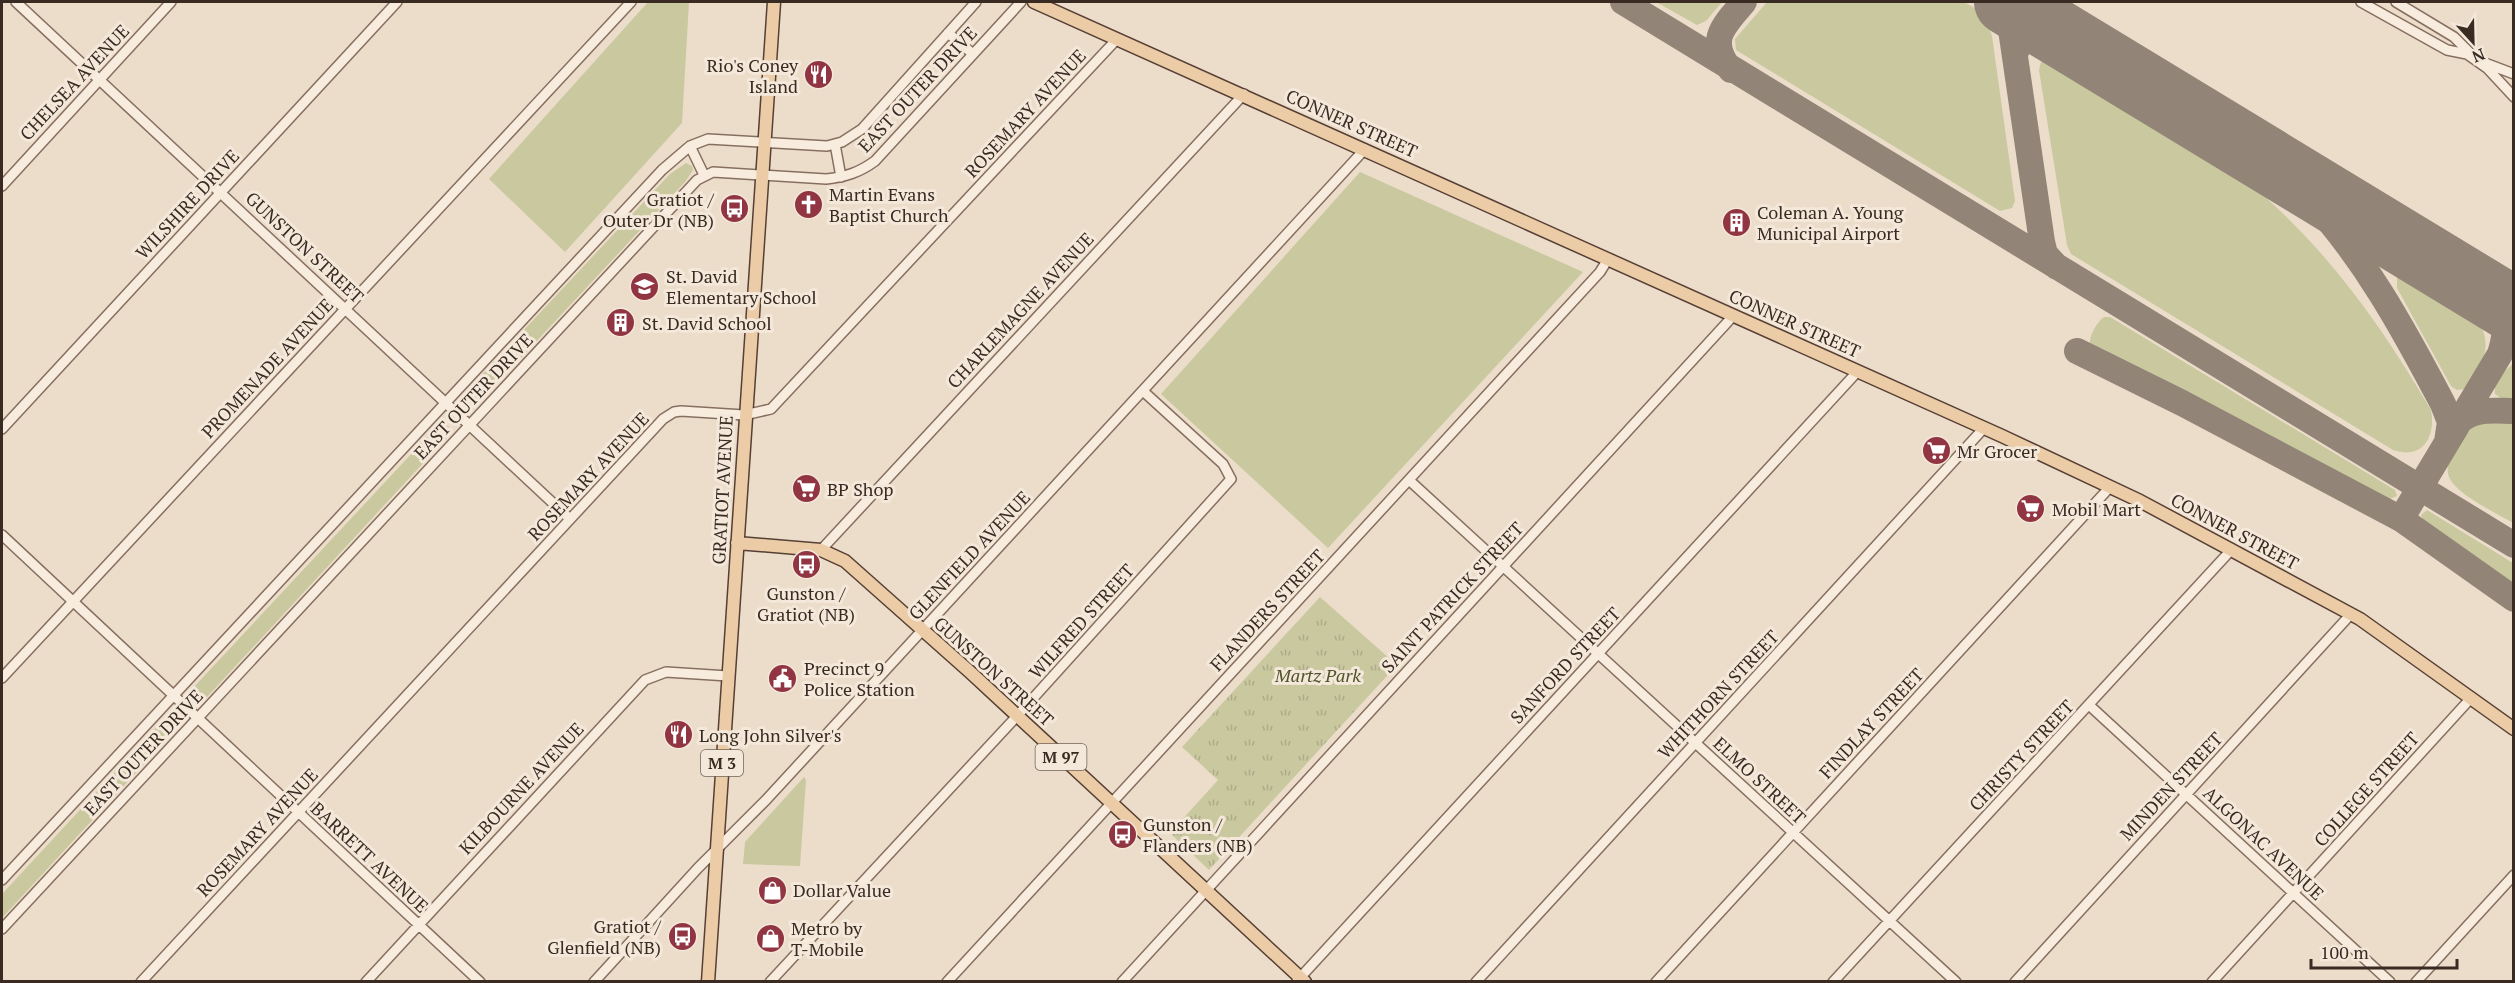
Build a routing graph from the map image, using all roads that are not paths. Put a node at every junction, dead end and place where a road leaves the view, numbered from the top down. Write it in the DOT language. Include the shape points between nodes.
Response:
graph roads {
  1 [pos="16,2"];
  2 [pos="171,2"];
  3 [pos="397,2"];
  4 [pos="631,2"];
  5 [pos="774,2"];
  6 [pos="976,2"];
  7 [pos="1021,2"];
  8 [pos="1034,2"];
  9 [pos="2361,2"];
  10 [pos="2396,2"];
  11 [pos="948,33"];
  12 [pos="1117,39"];
  13 [pos="973,54"];
  14 [pos="2514,74"];
  15 [pos="99,79"];
  16 [pos="1244,94"];
  17 [pos="2514,97"];
  18 [pos="764,142"];
  19 [pos="835,144"];
  20 [pos="690,146"];
  21 [pos="1365,149"];
  22 [pos="762,174"];
  23 [pos="704,175"];
  24 [pos="842,177"];
  25 [pos="2,186"];
  26 [pos="221,192"];
  27 [pos="1608,259"];
  28 [pos="344,309"];
  29 [pos="1734,315"];
  30 [pos="1858,371"];
  31 [pos="1143,391"];
  32 [pos="446,402"];
  33 [pos="744,415"];
  34 [pos="469,423"];
  35 [pos="1984,428"];
  36 [pos="2,429"];
  37 [pos="1409,480"];
  38 [pos="2110,487"];
  39 [pos="570,519"];
  40 [pos="2,535"];
  41 [pos="737,543"];
  42 [pos="2232,549"];
  43 [pos="821,550"];
  44 [pos="1503,566"];
  45 [pos="73,602"];
  46 [pos="2352,614"];
  47 [pos="923,630"];
  48 [pos="1598,654"];
  49 [pos="728,676"];
  50 [pos="2,678"];
  51 [pos="173,695"];
  52 [pos="2471,698"];
  53 [pos="2089,705"];
  54 [pos="1017,716"];
  55 [pos="197,718"];
  56 [pos="2514,729"];
  57 [pos="1696,743"];
  58 [pos="2186,794"];
  59 [pos="1112,803"];
  60 [pos="298,812"];
  61 [pos="1793,832"];
  62 [pos="717,849"];
  63 [pos="2514,875"];
  64 [pos="2,880"];
  65 [pos="1206,890"];
  66 [pos="2294,893"];
  67 [pos="1889,920"];
  68 [pos="418,924"];
  69 [pos="2,929"];
  70 [pos="1301,980"];
  71 [pos="141,981"];
  72 [pos="366,981"];
  73 [pos="480,981"];
  74 [pos="594,981"];
  75 [pos="708,981"];
  76 [pos="770,981"];
  77 [pos="948,981"];
  78 [pos="1122,981"];
  79 [pos="1476,981"];
  80 [pos="1656,981"];
  81 [pos="1833,981"];
  82 [pos="1956,981"];
  83 [pos="2014,981"];
  84 [pos="2212,981"];
  85 [pos="2390,981"];
  86 [pos="2416,981"];
  1 -- 15 [label="street, GUNSTON STREET"];
  2 -- 15 [label="street, CHELSEA AVENUE"];
  3 -- 26 [label="street, WILSHIRE DRIVE"];
  4 -- 28 [label="street, PROMENADE AVENUE"];
  5 -- 18 [label="main road, GRATIOT AVENUE / M 3"];
  6 -- 11 [label="street, EAST OUTER DRIVE"];
  7 -- 13 [label="street, EAST OUTER DRIVE"];
  8 -- 12 [label="main road, CONNER STREET"];
  9 -- 17 [label="street" via="2447,50 2467,54 2487,68"];
  10 -- 14 [label="street" via="2454,37 2486,64"];
  11 -- 13 [label="street"];
  11 -- 19 [label="street, EAST OUTER DRIVE" via="862,129"];
  12 -- 16 [label="main road, CONNER STREET"];
  12 -- 33 [label="street, ROSEMARY AVENUE" via="771,409"];
  13 -- 24 [label="street, EAST OUTER DRIVE" via="875,161"];
  15 -- 25 [label="street, CHELSEA AVENUE"];
  15 -- 26 [label="street, GUNSTON STREET"];
  16 -- 21 [label="main road, CONNER STREET"];
  16 -- 43 [label="street, CHARLEMAGNE AVENUE"];
  18 -- 19 [label="street, EAST OUTER DRIVE"];
  18 -- 20 [label="street, EAST OUTER DRIVE" via="708,139"];
  18 -- 22 [label="main road, GRATIOT AVENUE / M 3"];
  19 -- 24 [label="street"];
  20 -- 23 [label="street"];
  20 -- 32 [label="street, EAST OUTER DRIVE" via="662,170"];
  21 -- 27 [label="main road, CONNER STREET"];
  21 -- 31 [label="street, GLENFIELD AVENUE"];
  22 -- 23 [label="street, EAST OUTER DRIVE"];
  22 -- 24 [label="street, EAST OUTER DRIVE"];
  22 -- 33 [label="main road, GRATIOT AVENUE / M 3"];
  23 -- 34 [label="street, EAST OUTER DRIVE"];
  26 -- 28 [label="street, GUNSTON STREET"];
  26 -- 36 [label="street, WILSHIRE DRIVE"];
  27 -- 29 [label="main road, CONNER STREET"];
  27 -- 37 [label="street, FLANDERS STREET"];
  28 -- 32 [label="street, GUNSTON STREET"];
  28 -- 45 [label="street, PROMENADE AVENUE"];
  29 -- 30 [label="main road, CONNER STREET"];
  29 -- 44 [label="street, SAINT PATRICK STREET"];
  30 -- 35 [label="main road, CONNER STREET"];
  30 -- 48 [label="street, SANFORD STREET"];
  31 -- 47 [label="street, GLENFIELD AVENUE"];
  31 -- 54 [label="street, WILFRED STREET" via="1223,464 1231,479"];
  32 -- 34 [label="street, GUNSTON STREET"];
  32 -- 51 [label="street, EAST OUTER DRIVE"];
  33 -- 39 [label="street, ROSEMARY AVENUE" via="681,411 667,416"];
  33 -- 41 [label="main road, GRATIOT AVENUE / M 3"];
  34 -- 39 [label="street, GUNSTON STREET"];
  34 -- 55 [label="street, EAST OUTER DRIVE"];
  35 -- 38 [label="main road, CONNER STREET"];
  35 -- 57 [label="street, WHITHORN STREET"];
  37 -- 44 [label="street, ELMO STREET"];
  37 -- 59 [label="street, FLANDERS STREET"];
  38 -- 42 [label="main road, CONNER STREET"];
  38 -- 61 [label="street, FINDLAY STREET"];
  39 -- 60 [label="street, ROSEMARY AVENUE"];
  40 -- 45 [label="street, BARRETT AVENUE"];
  41 -- 43 [label="main road, GUNSTON STREET / M 97"];
  41 -- 49 [label="main road, GRATIOT AVENUE / M 3"];
  42 -- 46 [label="main road, CONNER STREET"];
  42 -- 53 [label="street, CHRISTY STREET"];
  43 -- 47 [label="main road, GUNSTON STREET / M 97" via="845,561"];
  44 -- 48 [label="street, ELMO STREET"];
  44 -- 65 [label="street, SAINT PATRICK STREET"];
  45 -- 50 [label="street, PROMENADE AVENUE"];
  45 -- 51 [label="street, BARRETT AVENUE"];
  46 -- 52 [label="main road, CONNER STREET"];
  46 -- 58 [label="street, MINDEN STREET"];
  47 -- 54 [label="main road, GUNSTON STREET / M 97"];
  47 -- 62 [label="street, GLENFIELD AVENUE"];
  48 -- 57 [label="street, ELMO STREET"];
  48 -- 70 [label="street, SANFORD STREET"];
  49 -- 62 [label="main road, GRATIOT AVENUE / M 3"];
  49 -- 68 [label="street, KILBOURNE AVENUE" via="666,672 645,680"];
  51 -- 55 [label="street, BARRETT AVENUE"];
  51 -- 64 [label="street, EAST OUTER DRIVE"];
  52 -- 56 [label="main road, CONNER STREET"];
  52 -- 66 [label="street, COLLEGE STREET"];
  53 -- 58 [label="street, ALGONAC AVENUE"];
  53 -- 67 [label="street, CHRISTY STREET"];
  54 -- 59 [label="main road, GUNSTON STREET / M 97"];
  54 -- 76 [label="street, WILFRED STREET"];
  55 -- 60 [label="street, BARRETT AVENUE"];
  55 -- 69 [label="street, EAST OUTER DRIVE"];
  57 -- 61 [label="street, ELMO STREET"];
  57 -- 79 [label="street, WHITHORN STREET"];
  58 -- 66 [label="street, ALGONAC AVENUE"];
  58 -- 83 [label="street, MINDEN STREET"];
  59 -- 65 [label="main road, GUNSTON STREET / M 97"];
  59 -- 77 [label="street, FLANDERS STREET"];
  60 -- 68 [label="street, BARRETT AVENUE"];
  60 -- 71 [label="street, ROSEMARY AVENUE"];
  61 -- 67 [label="street, ELMO STREET"];
  61 -- 80 [label="street, FINDLAY STREET"];
  62 -- 74 [label="street, GLENFIELD AVENUE"];
  62 -- 75 [label="main road, GRATIOT AVENUE / M 3"];
  63 -- 86 [label="street"];
  65 -- 70 [label="main road, GUNSTON STREET / M 97"];
  65 -- 78 [label="street, SAINT PATRICK STREET"];
  66 -- 84 [label="street, COLLEGE STREET"];
  66 -- 85 [label="street, ALGONAC AVENUE"];
  67 -- 81 [label="street, CHRISTY STREET"];
  67 -- 82 [label="street, ELMO STREET"];
  68 -- 72 [label="street, KILBOURNE AVENUE"];
  68 -- 73 [label="street, BARRETT AVENUE"];
}
